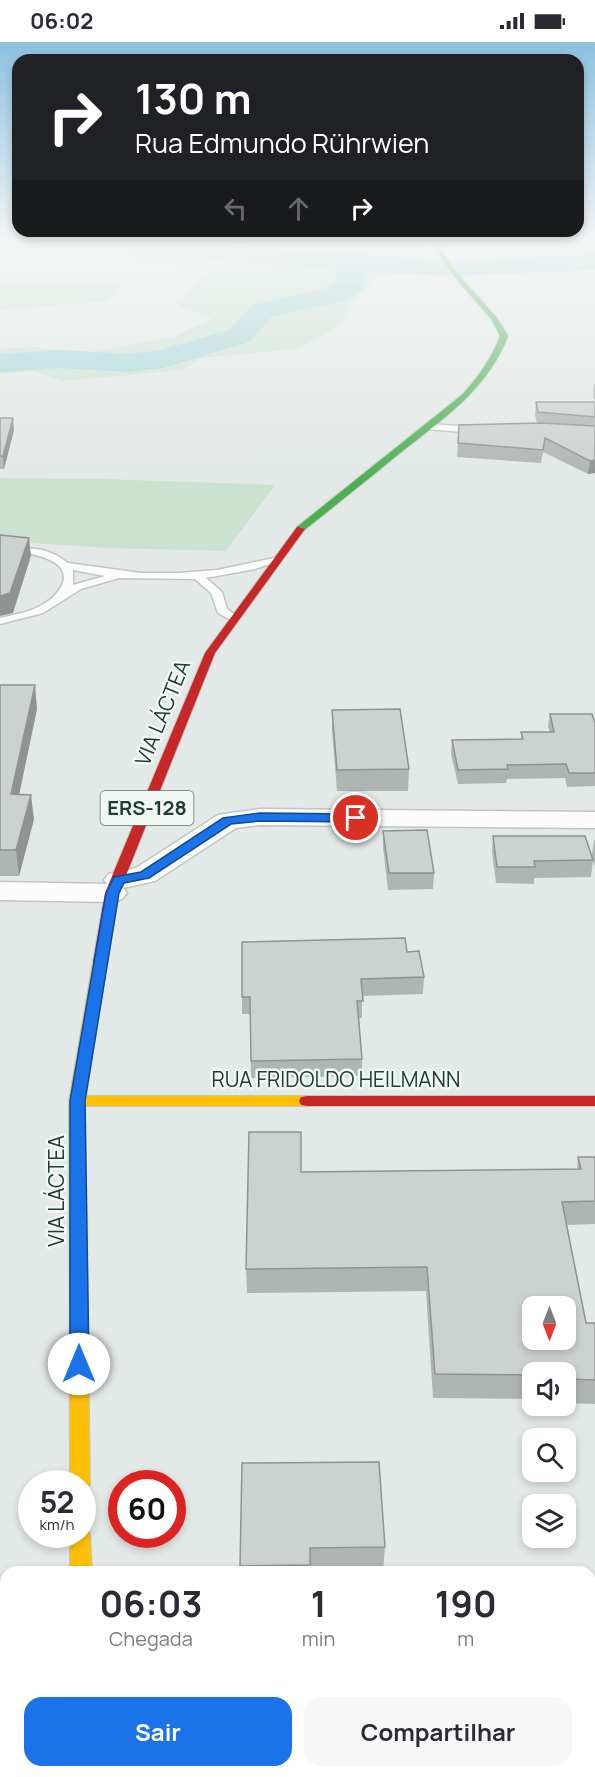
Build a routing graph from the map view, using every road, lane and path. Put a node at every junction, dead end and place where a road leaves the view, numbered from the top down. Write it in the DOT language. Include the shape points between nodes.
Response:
graph roads {
  1 [pos="495,319"];
  2 [pos="427,427"];
  3 [pos="488,430"];
  4 [pos="0,547"];
  5 [pos="274,561"];
  6 [pos="66,566"];
  7 [pos="120,574"];
  8 [pos="199,577"];
  9 [pos="57,601"];
  10 [pos="233,618"];
  11 [pos="0,621"];
  12 [pos="595,820"];
  13 [pos="116,886"];
  14 [pos="0,891"];
  15 [pos="78,1101"];
  16 [pos="595,1101"];
  17 [pos="80,1470"];
  18 [pos="81,1548"];
  19 [pos="81,1566"];
  1 -- 2 [label="main road, VIA LÁCTEA / ERS-128" via="504,336 488,372 466,396"];
  2 -- 3 [label="lane"];
  2 -- 5 [label="main road, VIA LÁCTEA / ERS-128" via="297,531"];
  4 -- 6 [label="lane" via="37,551"];
  5 -- 8 [label="lane"];
  5 -- 10 [label="main road, VIA LÁCTEA / ERS-128"];
  6 -- 7 [label="lane"];
  6 -- 9 [label="lane" via="70,577 67,589"];
  7 -- 8 [label="lane"];
  7 -- 9 [label="lane" via="77,587"];
  8 -- 10 [label="lane" via="216,592 222,611"];
  9 -- 11 [label="lane" via="39,611"];
  10 -- 13 [label="main road, VIA LÁCTEA / ERS-128" via="210,653"];
  12 -- 13 [label="street" via="228,820 145,875"];
  13 -- 14 [label="street"];
  13 -- 15 [label="main road, VIA LÁCTEA / ERS-128"];
  15 -- 16 [label="main road, RUA FRIDOLDO HEILMANN"];
  15 -- 17 [label="main road, VIA LÁCTEA / ERS-128"];
  18 -- 19 [label="main road"];
}
